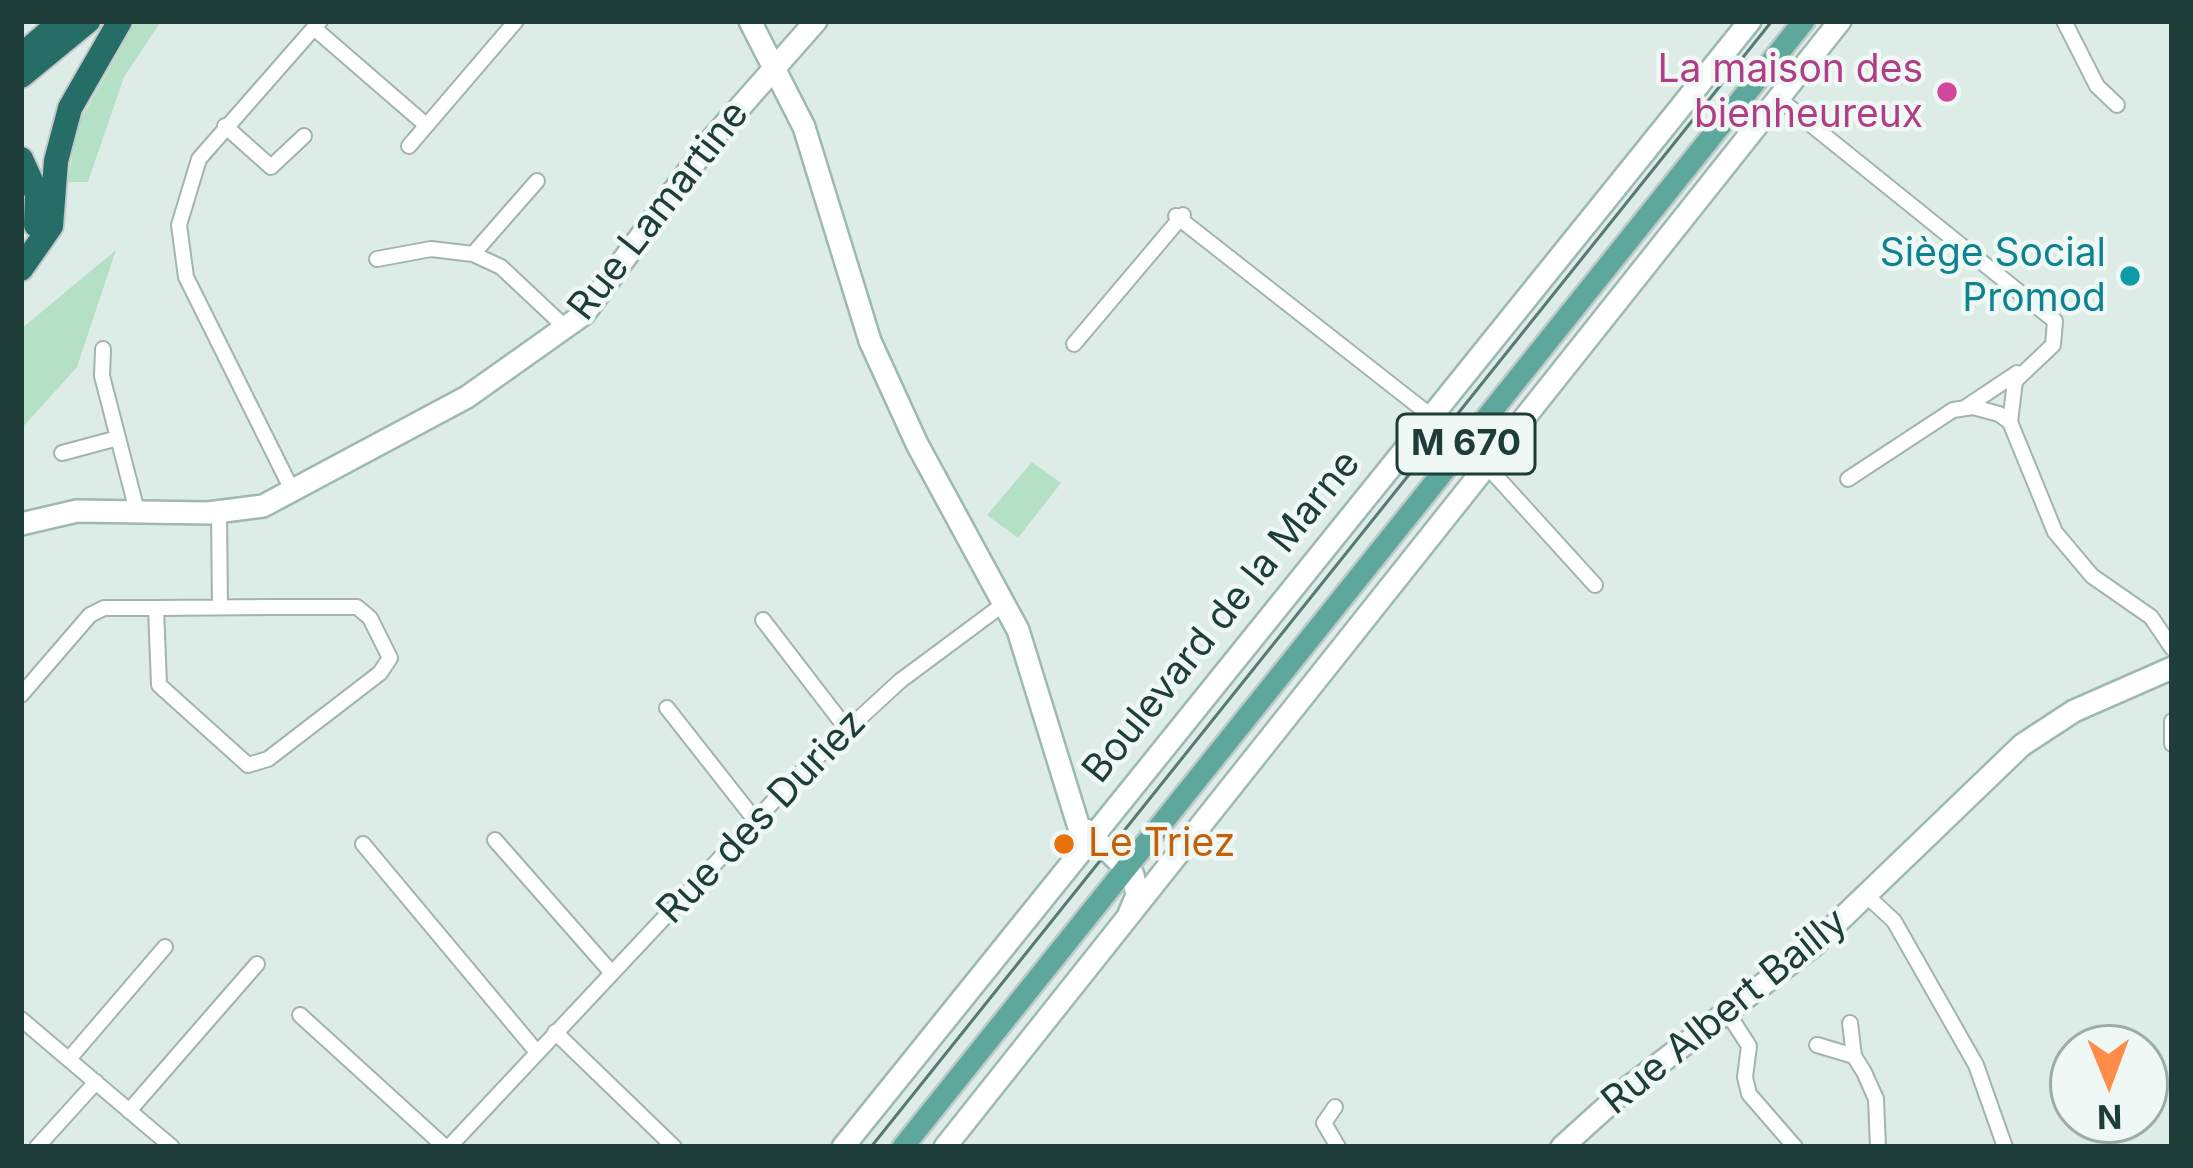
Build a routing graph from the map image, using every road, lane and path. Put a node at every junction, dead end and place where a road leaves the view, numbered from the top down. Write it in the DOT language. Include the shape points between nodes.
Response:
graph roads {
  1 [pos="62,21"];
  2 [pos="88,21"];
  3 [pos="120,21"];
  4 [pos="516,21"];
  5 [pos="750,21"];
  6 [pos="816,21"];
  7 [pos="1750,21"];
  8 [pos="1788,21"];
  9 [pos="1804,21"];
  10 [pos="1840,21"];
  11 [pos="2065,21"];
  12 [pos="317,24"];
  13 [pos="21,56"];
  14 [pos="775,67"];
  15 [pos="21,76"];
  16 [pos="1778,98"];
  17 [pos="2117,105"];
  18 [pos="426,125"];
  19 [pos="225,126"];
  20 [pos="304,136"];
  21 [pos="409,146"];
  22 [pos="21,160"];
  23 [pos="537,181"];
  24 [pos="21,251"];
  25 [pos="472,254"];
  26 [pos="377,259"];
  27 [pos="21,269"];
  28 [pos="567,329"];
  29 [pos="1074,344"];
  30 [pos="103,350"];
  31 [pos="2027,367"];
  32 [pos="1966,407"];
  33 [pos="1431,416"];
  34 [pos="2010,422"];
  35 [pos="118,438"];
  36 [pos="62,453"];
  37 [pos="1486,465"];
  38 [pos="1848,478"];
  39 [pos="293,492"];
  40 [pos="137,511"];
  41 [pos="219,512"];
  42 [pos="21,524"];
  43 [pos="1595,585"];
  44 [pos="1005,603"];
  45 [pos="220,607"];
  46 [pos="156,608"];
  47 [pos="764,620"];
  48 [pos="2172,648"];
  49 [pos="2172,668"];
  50 [pos="21,695"];
  51 [pos="668,708"];
  52 [pos="2172,722"];
  53 [pos="846,728"];
  54 [pos="2172,744"];
  55 [pos="755,820"];
  56 [pos="495,840"];
  57 [pos="1088,842"];
  58 [pos="363,844"];
  59 [pos="1123,863"];
  60 [pos="1867,896"];
  61 [pos="1126,920"];
  62 [pos="165,947"];
  63 [pos="257,964"];
  64 [pos="611,972"];
  65 [pos="300,1015"];
  66 [pos="1729,1015"];
  67 [pos="21,1019"];
  68 [pos="1850,1023"];
  69 [pos="555,1032"];
  70 [pos="1817,1045"];
  71 [pos="536,1051"];
  72 [pos="1854,1057"];
  73 [pos="69,1059"];
  74 [pos="96,1082"];
  75 [pos="895,1086"];
  76 [pos="1335,1106"];
  77 [pos="129,1111"];
  78 [pos="1310,1113"];
  79 [pos="1324,1123"];
  80 [pos="1571,1141"];
  81 [pos="37,1147"];
  82 [pos="172,1147"];
  83 [pos="447,1147"];
  84 [pos="674,1147"];
  85 [pos="843,1147"];
  86 [pos="859,1147"];
  87 [pos="888,1147"];
  88 [pos="903,1147"];
  89 [pos="945,1147"];
  90 [pos="1338,1147"];
  91 [pos="1795,1147"];
  92 [pos="1878,1147"];
  93 [pos="2005,1147"];
  1 -- 13 [label="highway"];
  2 -- 15 [label="highway"];
  3 -- 27 [label="highway" via="70,108 51,226"];
  4 -- 18 [label="street"];
  5 -- 14 [label="street"];
  6 -- 14 [label="street, Rue Lamartine"];
  7 -- 33 [label="street, Boulevard de la Marne"];
  8 -- 59 [label="main road, Boulevard de la Marne / M 670"];
  9 -- 59 [label="main road, Boulevard de la Marne / M 670"];
  10 -- 16 [label="street"];
  11 -- 17 [label="street" via="2097,86"];
  12 -- 18 [label="street"];
  12 -- 19 [label="street"];
  14 -- 28 [label="street, Rue Lamartine"];
  14 -- 44 [label="street" via="808,138 858,312 927,462"];
  16 -- 31 [label="street" via="2055,321 2053,345"];
  16 -- 37 [label="street"];
  18 -- 21 [label="street"];
  19 -- 20 [label="street" via="271,167"];
  19 -- 39 [label="street" via="187,186 180,256"];
  22 -- 24 [label="highway" via="39,205"];
  23 -- 25 [label="street"];
  25 -- 26 [label="street" via="430,249"];
  25 -- 28 [label="street" via="508,272"];
  28 -- 39 [label="street, Rue Lamartine" via="435,417"];
  29 -- 33 [label="street" via="1180,216"];
  30 -- 35 [label="street"];
  31 -- 32 [label="street"];
  31 -- 34 [label="street" via="2013,388"];
  32 -- 34 [label="street"];
  32 -- 38 [label="street"];
  33 -- 57 [label="street, Boulevard de la Marne"];
  34 -- 48 [label="street" via="2055,532 2092,576 2151,617"];
  35 -- 36 [label="street"];
  35 -- 40 [label="street"];
  37 -- 43 [label="street"];
  37 -- 61 [label="street"];
  39 -- 41 [label="street, Rue Lamartine"];
  40 -- 41 [label="street, Rue Lamartine"];
  40 -- 42 [label="street, Rue Lamartine" via="77,511"];
  41 -- 45 [label="street"];
  44 -- 53 [label="street, Rue des Duriez"];
  44 -- 57 [label="street"];
  45 -- 46 [label="street"];
  45 -- 46 [label="street" via="357,607 388,650 388,664 263,763 248,765 159,685"];
  46 -- 50 [label="street" via="94,612"];
  47 -- 53 [label="street"];
  49 -- 60 [label="street, Rue Albert Bailly" via="2074,711 2022,745"];
  51 -- 55 [label="street"];
  52 -- 54 [label="street"];
  53 -- 55 [label="street, Rue des Duriez"];
  55 -- 64 [label="street, Rue des Duriez"];
  56 -- 64 [label="street"];
  57 -- 59 [label="street"];
  57 -- 75 [label="street, Boulevard de la Marne"];
  58 -- 71 [label="street"];
  59 -- 61 [label="street" via="1137,889"];
  59 -- 87 [label="main road, Boulevard de la Marne / M 670"];
  59 -- 88 [label="main road, Boulevard de la Marne / M 670"];
  60 -- 66 [label="street, Rue Albert Bailly"];
  60 -- 93 [label="street, Rue Albert Bailly" via="1894,921 1976,1065"];
  61 -- 89 [label="street"];
  62 -- 73 [label="street"];
  63 -- 77 [label="street"];
  64 -- 69 [label="street, Rue des Duriez"];
  65 -- 83 [label="street"];
  66 -- 80 [label="street, Rue Albert Bailly"];
  66 -- 91 [label="street" via="1749,1046 1749,1094"];
  67 -- 73 [label="street"];
  68 -- 72 [label="street"];
  69 -- 71 [label="street, Rue des Duriez"];
  69 -- 84 [label="street"];
  70 -- 72 [label="street"];
  71 -- 83 [label="street, Rue des Duriez"];
  72 -- 92 [label="street" via="1876,1099"];
  73 -- 74 [label="street"];
  74 -- 77 [label="street"];
  74 -- 81 [label="street"];
  75 -- 85 [label="street, Boulevard de la Marne"];
  75 -- 86 [label="street"];
  76 -- 79 [label="street"];
  77 -- 82 [label="street"];
  78 -- 79 [label="street"];
  79 -- 90 [label="street"];
}
